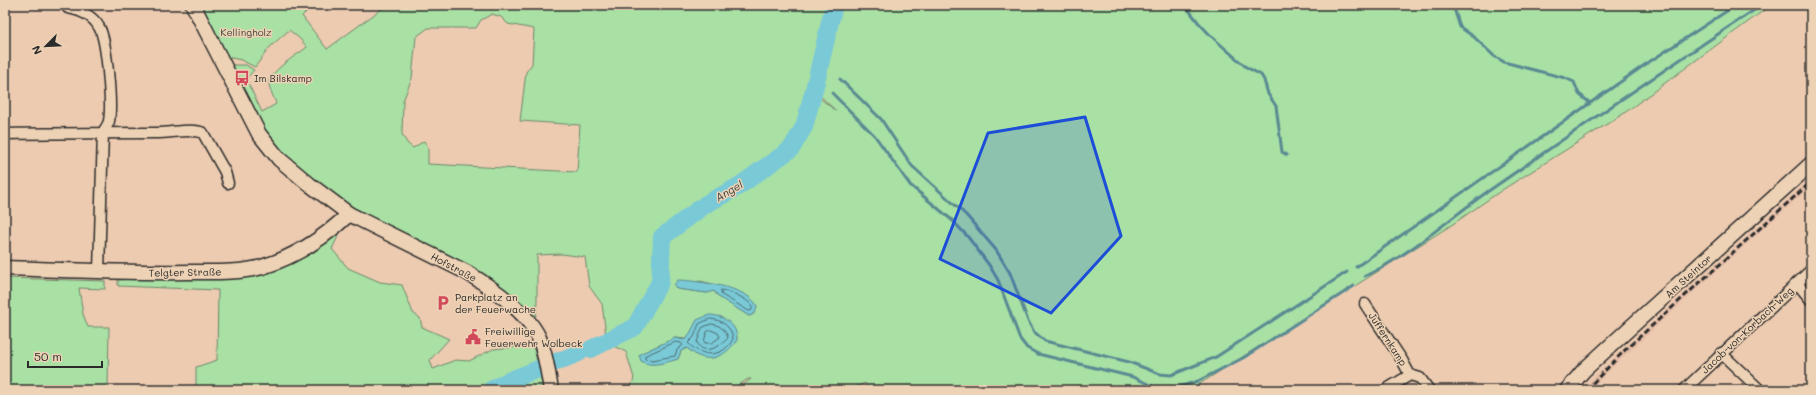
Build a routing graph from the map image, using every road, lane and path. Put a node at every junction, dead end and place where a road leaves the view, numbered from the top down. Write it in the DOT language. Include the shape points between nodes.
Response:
graph roads {
  1 [pos="68,5"];
  2 [pos="193,5"];
  3 [pos="103,132"];
  4 [pos="5,134"];
  5 [pos="1811,164"];
  6 [pos="228,183"];
  7 [pos="349,214"];
  8 [pos="5,268"];
  9 [pos="1811,270"];
  10 [pos="99,271"];
  11 [pos="1797,283"];
  12 [pos="1811,300"];
  13 [pos="1365,304"];
  14 [pos="1721,353"];
  15 [pos="1410,375"];
  16 [pos="550,385"];
  17 [pos="1385,390"];
  18 [pos="1429,390"];
  19 [pos="1567,390"];
  20 [pos="1684,390"];
  21 [pos="1760,390"];
  1 -- 3 [label="street" via="68,8 92,18 99,27 103,39 108,76 109,122"];
  2 -- 7 [label="street, Hofstraße" via="267,145 279,159"];
  3 -- 4 [label="street"];
  3 -- 6 [label="street" via="198,130 226,172"];
  3 -- 10 [label="street"];
  5 -- 19 [label="street, Am Steintor" via="1593,362"];
  7 -- 10 [label="street, Telgter Straße" via="310,244 277,261 251,270 160,273"];
  7 -- 16 [label="street, Hofstraße" via="466,272 509,303 526,319 539,338"];
  8 -- 10 [label="street, Telgter Straße"];
  9 -- 11 [label="street, Jacob-von-Korbach-Weg"];
  11 -- 12 [label="street"];
  11 -- 14 [label="street, Jacob-von-Korbach-Weg"];
  13 -- 15 [label="street, Juffernkamp"];
  14 -- 20 [label="street, Jacob-von-Korbach-Weg"];
  14 -- 21 [label="street"];
  15 -- 17 [label="street, Juffernkamp"];
  15 -- 18 [label="street, Juffernkamp" via="1420,378"];
}
